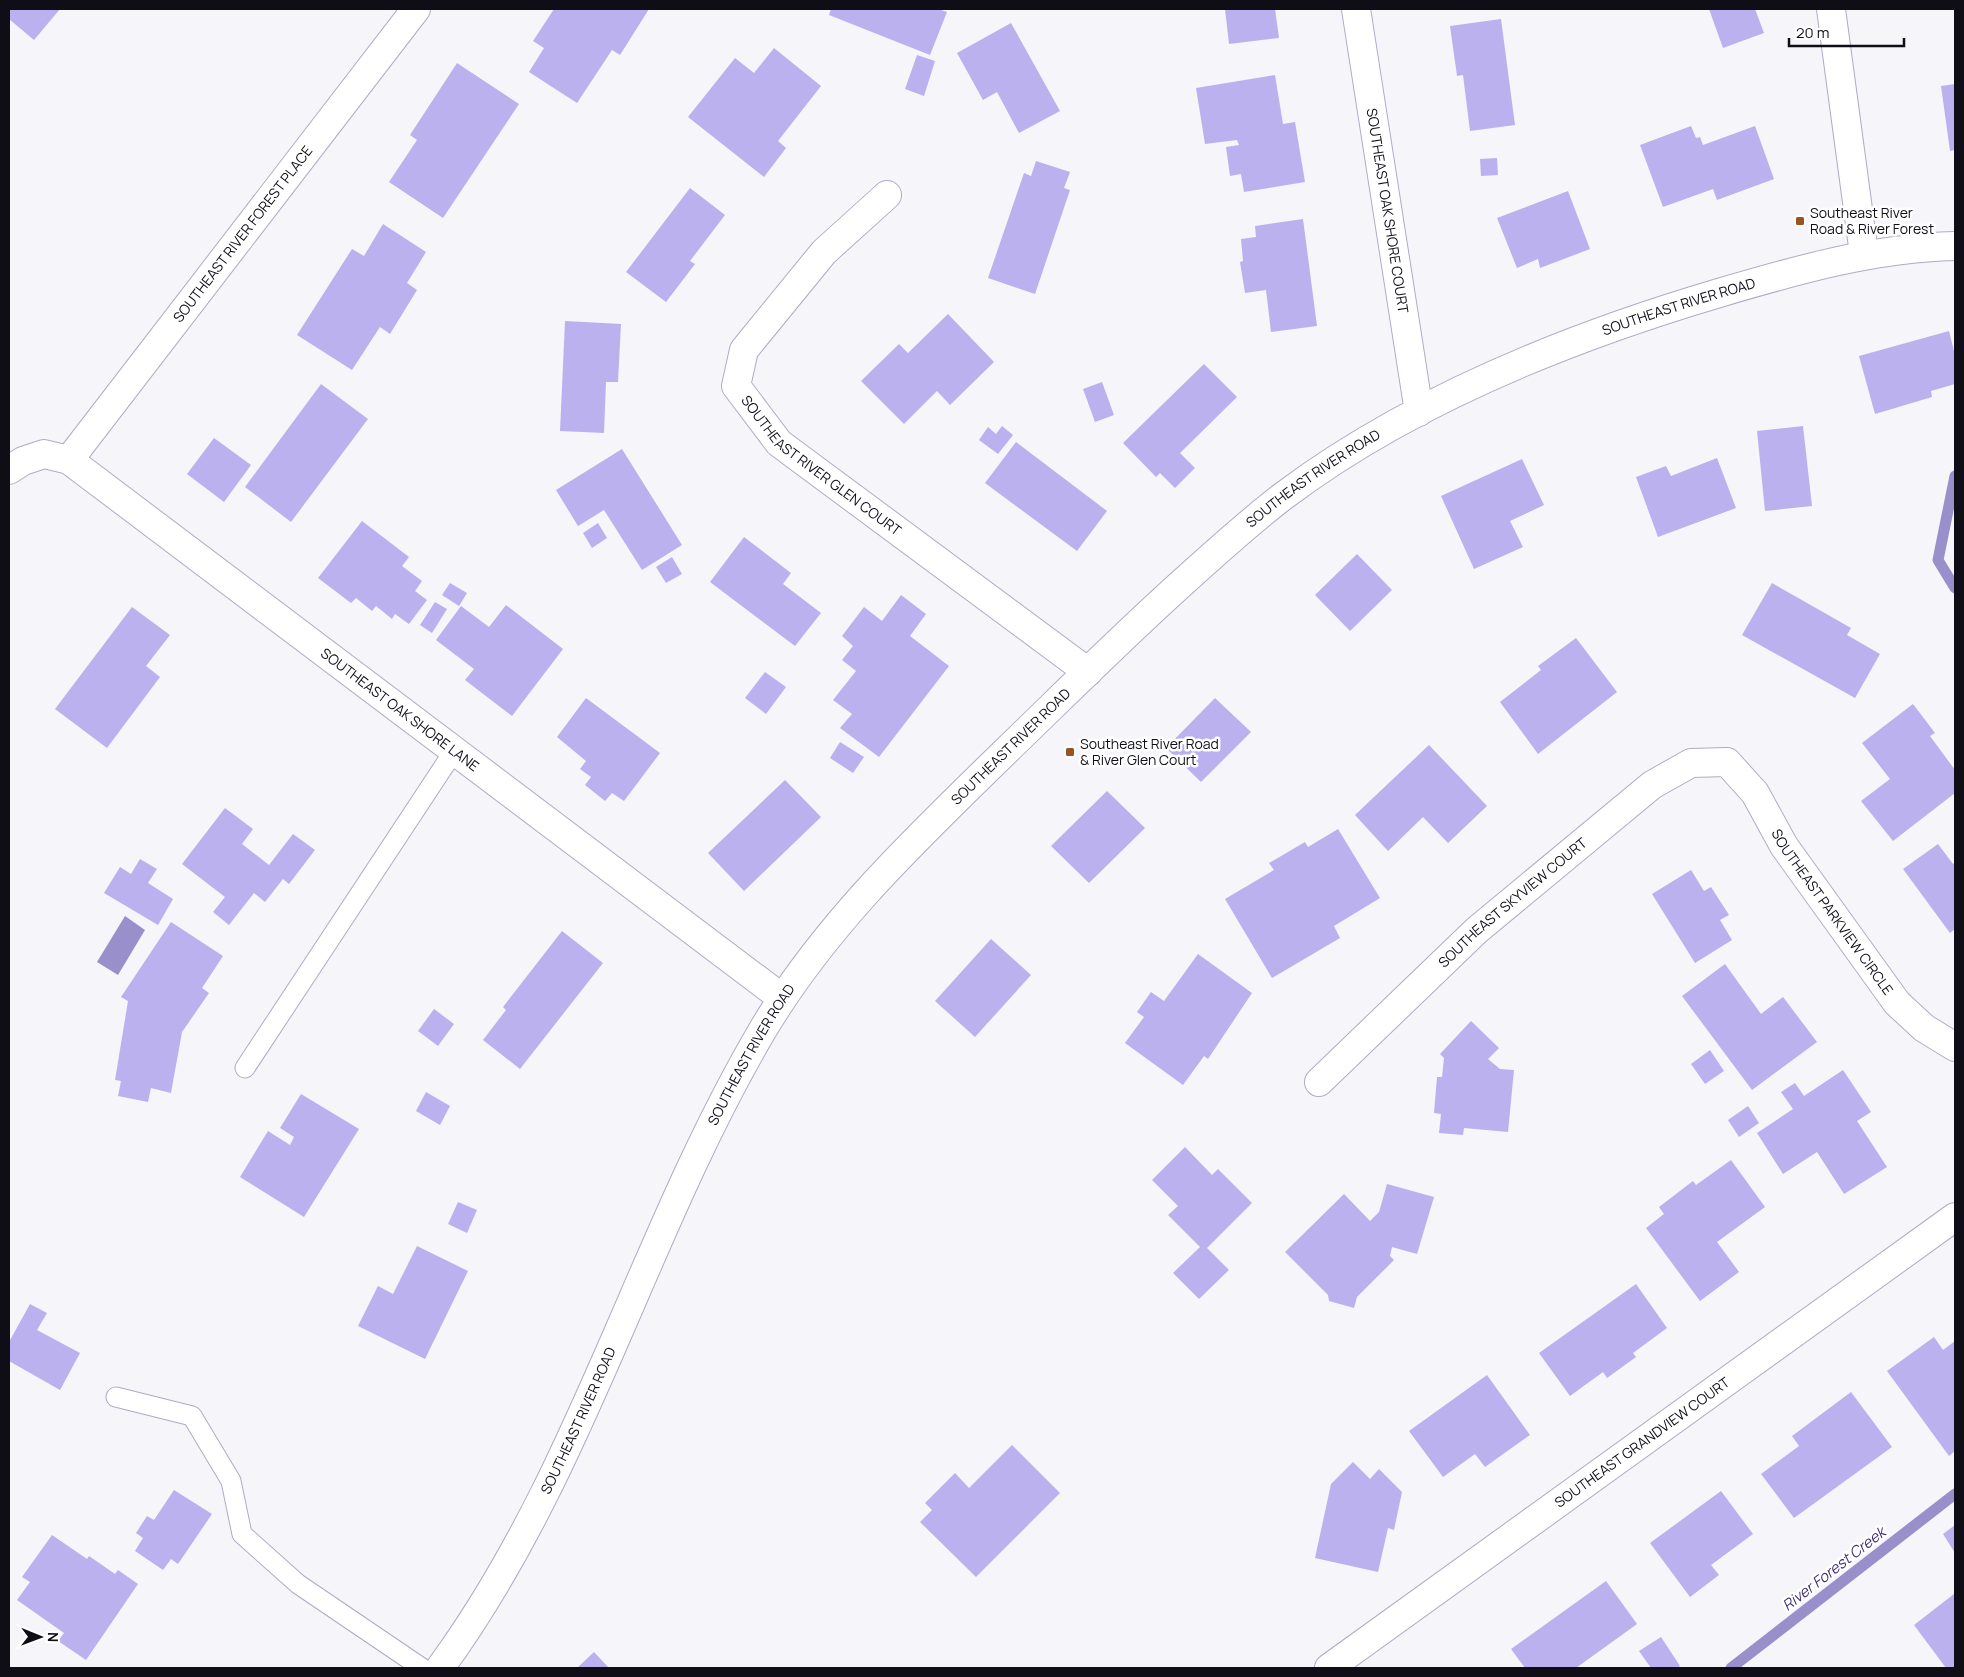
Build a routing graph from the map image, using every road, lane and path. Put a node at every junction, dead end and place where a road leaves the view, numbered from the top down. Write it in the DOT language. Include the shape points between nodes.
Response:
graph roads {
  1 [pos="416,9"];
  2 [pos="1356,9"];
  3 [pos="1831,9"];
  4 [pos="887,195"];
  5 [pos="1955,246"];
  6 [pos="1864,254"];
  7 [pos="1419,412"];
  8 [pos="69,460"];
  9 [pos="9,470"];
  10 [pos="1088,672"];
  11 [pos="454,750"];
  12 [pos="1727,762"];
  13 [pos="782,998"];
  14 [pos="1955,1047"];
  15 [pos="245,1068"];
  16 [pos="1319,1082"];
  17 [pos="1955,1217"];
  18 [pos="116,1397"];
  19 [pos="422,1668"];
  20 [pos="440,1668"];
  21 [pos="1329,1668"];
  1 -- 8 [label="street, SOUTHEAST RIVER FOREST PLACE"];
  2 -- 7 [label="street, SOUTHEAST OAK SHORE COURT"];
  3 -- 6 [label="street"];
  4 -- 10 [label="street, SOUTHEAST RIVER GLEN COURT" via="824,252 744,350 736,386 779,443"];
  5 -- 6 [label="street, SOUTHEAST RIVER ROAD"];
  6 -- 7 [label="street, SOUTHEAST RIVER ROAD" via="1759,281 1622,325 1527,361"];
  7 -- 10 [label="street, SOUTHEAST RIVER ROAD" via="1334,460 1282,497 1231,538"];
  8 -- 9 [label="street, SOUTHEAST OAK SHORE LANE" via="44,454"];
  8 -- 11 [label="street, SOUTHEAST OAK SHORE LANE"];
  10 -- 13 [label="street, SOUTHEAST RIVER ROAD" via="908,848 863,896"];
  11 -- 13 [label="street, SOUTHEAST OAK SHORE LANE"];
  11 -- 15 [label="lane"];
  12 -- 14 [label="street, SOUTHEAST PARKVIEW CIRCLE" via="1756,793 1784,846 1897,1003 1924,1028"];
  12 -- 16 [label="street, SOUTHEAST SKYVIEW COURT" via="1690,763 1652,785 1477,930"];
  13 -- 20 [label="street, SOUTHEAST RIVER ROAD" via="717,1113 684,1181 533,1517 489,1596"];
  17 -- 21 [label="street, SOUTHEAST GRANDVIEW COURT"];
  18 -- 19 [label="lane" via="192,1416 231,1481 242,1534 298,1584"];
}
